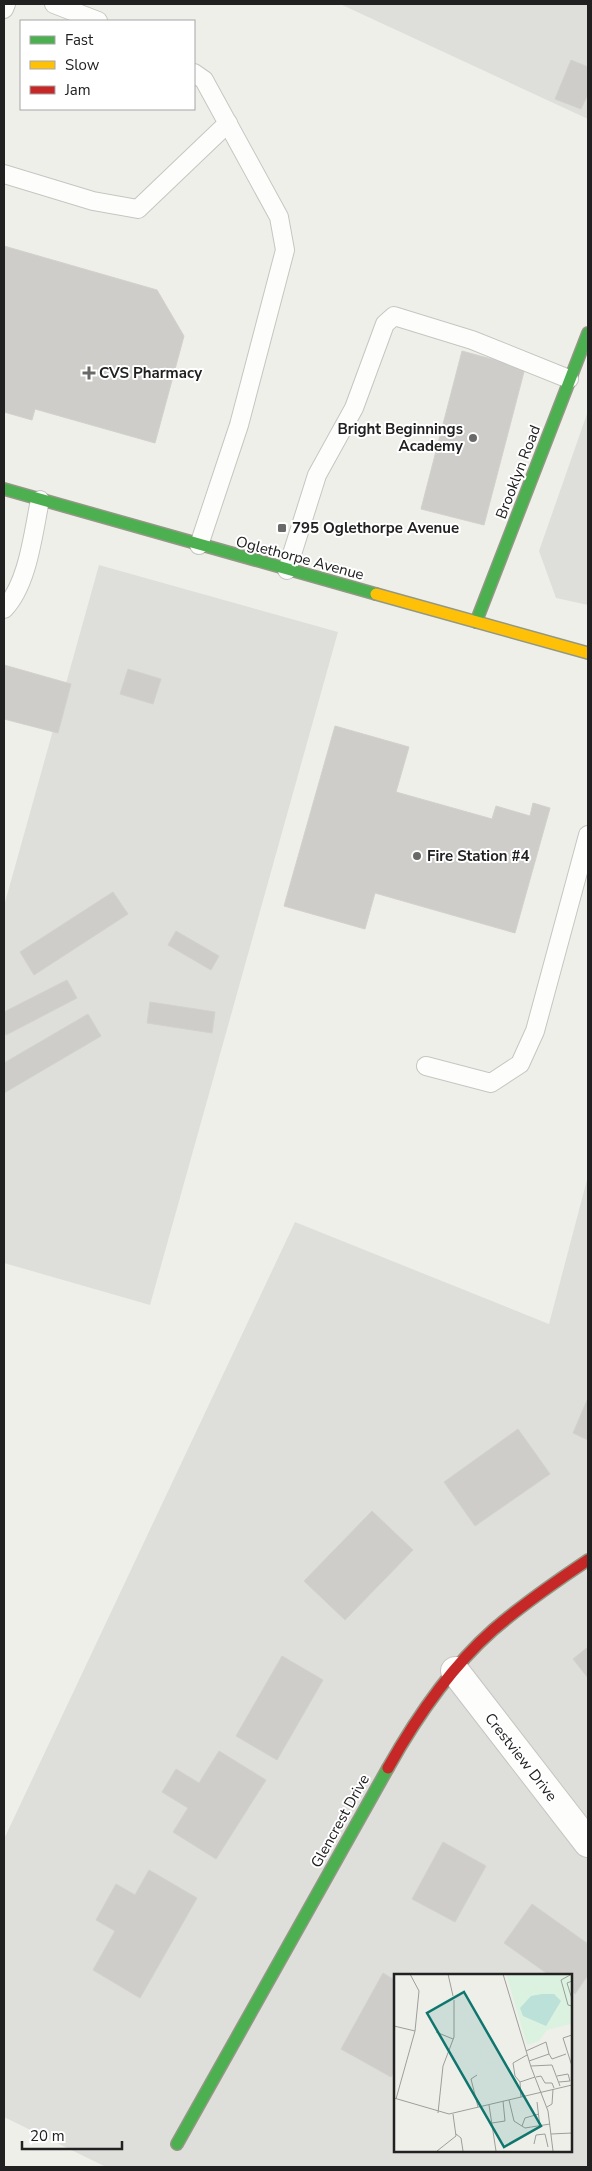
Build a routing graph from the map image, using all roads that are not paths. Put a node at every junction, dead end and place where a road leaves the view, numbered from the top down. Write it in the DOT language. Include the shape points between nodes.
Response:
graph roads {
  1 [pos="6,4"];
  2 [pos="54,4"];
  3 [pos="4,9"];
  4 [pos="95,20"];
  5 [pos="195,74"];
  6 [pos="228,123"];
  7 [pos="4,174"];
  8 [pos="588,333"];
  9 [pos="569,379"];
  10 [pos="4,490"];
  11 [pos="40,500"];
  12 [pos="199,545"];
  13 [pos="287,570"];
  14 [pos="4,609"];
  15 [pos="476,622"];
  16 [pos="588,653"];
  17 [pos="588,835"];
  18 [pos="426,1066"];
  19 [pos="588,1560"];
  20 [pos="455,1671"];
  21 [pos="588,1842"];
  22 [pos="177,2144"];
  1 -- 3 [label="lane"];
  2 -- 4 [label="lane"];
  5 -- 6 [label="lane" via="204,80"];
  6 -- 7 [label="lane" via="138,209 93,200"];
  6 -- 12 [label="lane" via="279,217 285,250 239,425"];
  8 -- 9 [label="street, Brooklyn Road"];
  9 -- 13 [label="lane" via="472,340 394,316 385,324 354,408 317,476"];
  9 -- 15 [label="street, Brooklyn Road"];
  10 -- 11 [label="street, Oglethorpe Avenue"];
  11 -- 12 [label="street, Oglethorpe Avenue"];
  11 -- 14 [label="lane" via="23,575 14,599"];
  12 -- 13 [label="street, Oglethorpe Avenue"];
  13 -- 15 [label="street, Oglethorpe Avenue"];
  15 -- 16 [label="street, Oglethorpe Avenue"];
  17 -- 18 [label="lane" via="535,1031 520,1064 492,1083"];
  19 -- 20 [label="street, Glencrest Drive" via="506,1619"];
  20 -- 21 [label="street, Crestview Drive"];
  20 -- 22 [label="street, Glencrest Drive" via="404,1737"];
}
